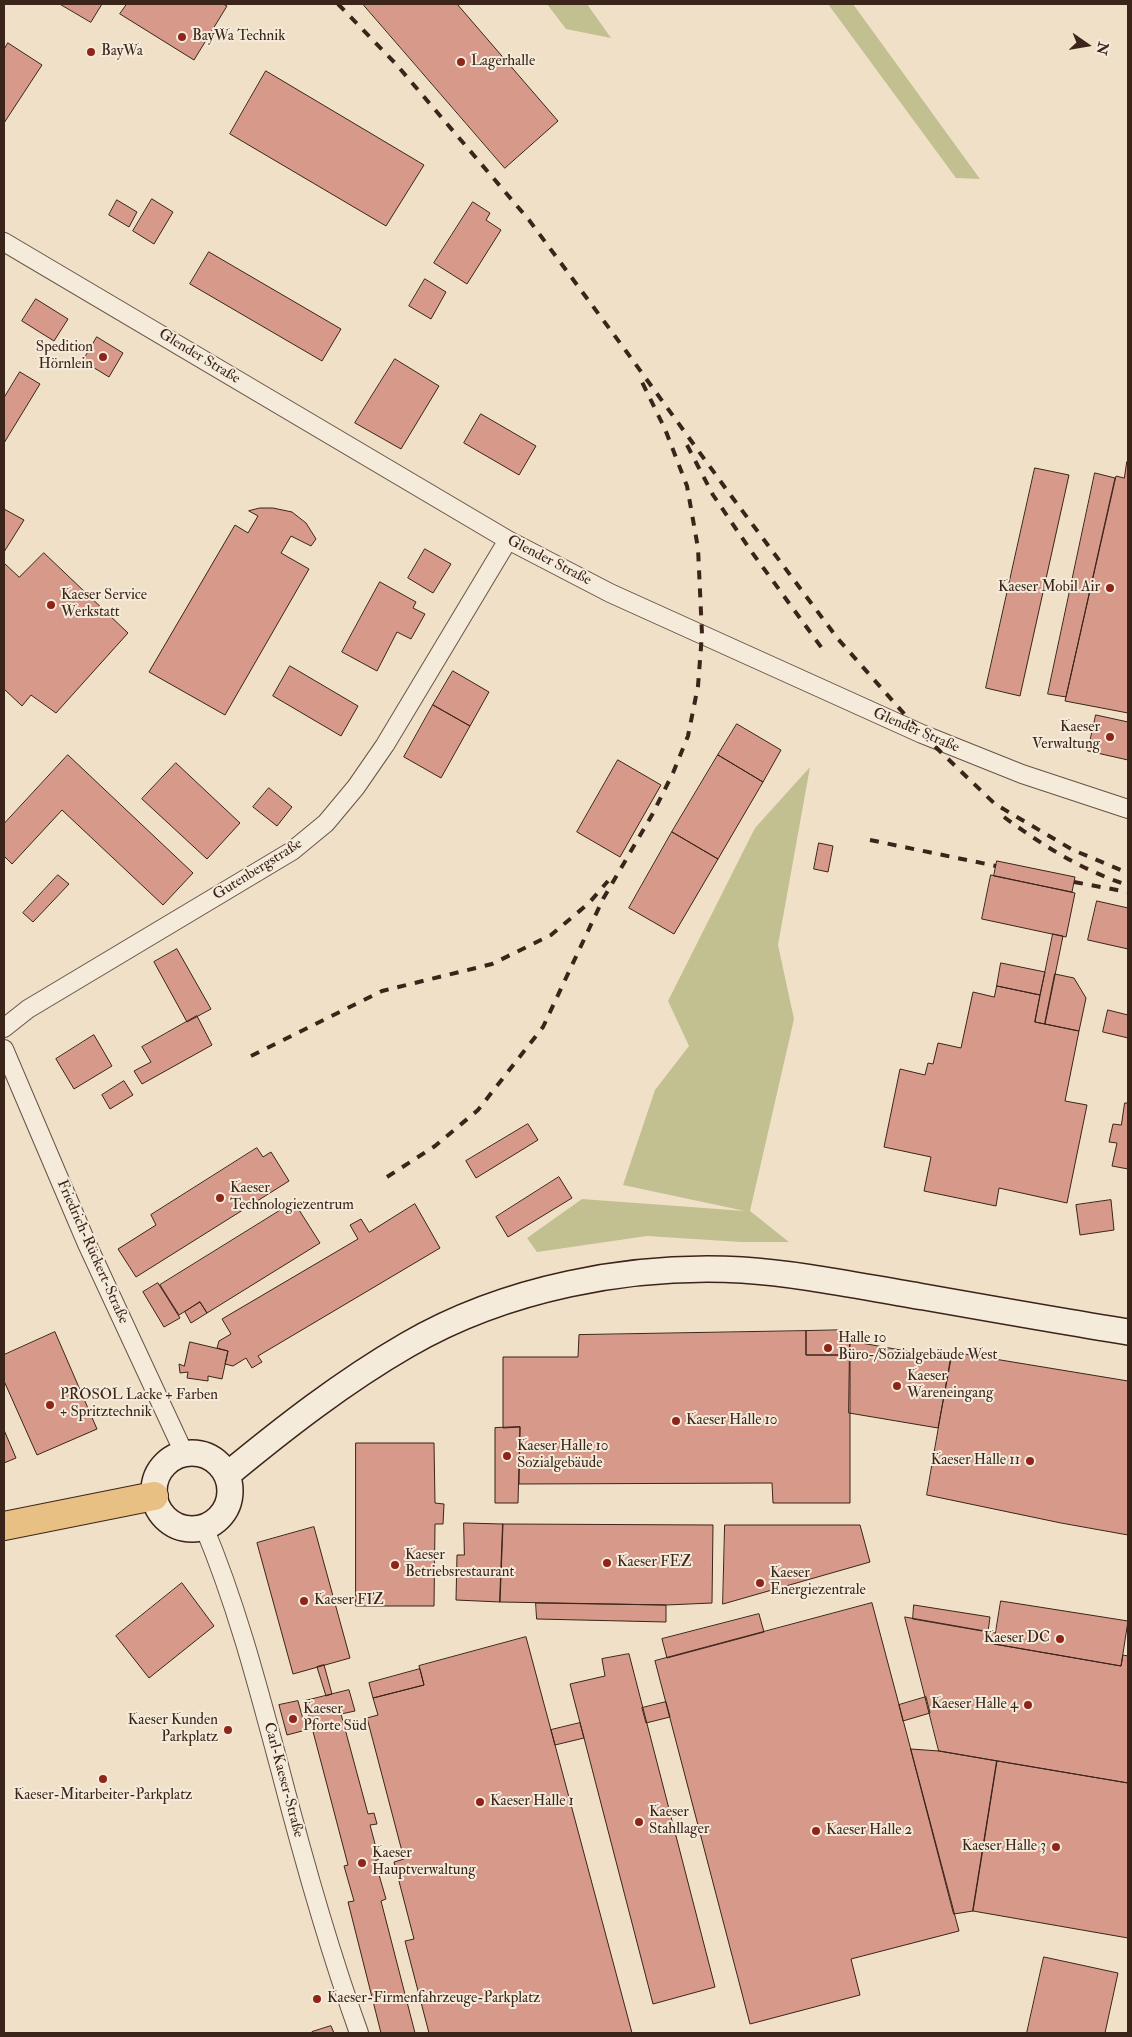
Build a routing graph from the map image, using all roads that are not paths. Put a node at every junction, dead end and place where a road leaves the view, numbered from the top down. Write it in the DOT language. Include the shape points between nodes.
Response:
graph roads {
  1 [pos="4,242"];
  2 [pos="508,540"];
  3 [pos="1128,809"];
  4 [pos="4,1028"];
  5 [pos="4,1049"];
  6 [pos="1128,1332"];
  7 [pos="184,1454"];
  8 [pos="227,1475"];
  9 [pos="154,1496"];
  10 [pos="4,1526"];
  11 [pos="204,1528"];
  12 [pos="359,2033"];
  1 -- 2 [label="street, Glender Straße"];
  2 -- 3 [label="street, Glender Straße" via="610,593 905,727 1022,774"];
  2 -- 4 [label="street, Gutenbergstraße" via="385,745 326,824 292,851 28,1009"];
  5 -- 7 [label="street, Friedrich-Rückert-Straße" via="87,1244"];
  6 -- 8 [label="main road" via="788,1275 712,1269 605,1277 496,1305 407,1344 340,1387"];
  7 -- 8 [label="main road" via="195,1453 212,1458"];
  7 -- 9 [label="main road" via="159,1471"];
  8 -- 11 [label="main road" via="230,1484 228,1505 216,1522"];
  9 -- 10 [label="highway"];
  9 -- 11 [label="main road" via="161,1514 173,1525 183,1529"];
  11 -- 12 [label="street, Carl-Kaeser-Straße" via="223,1572 331,1952"];
}
